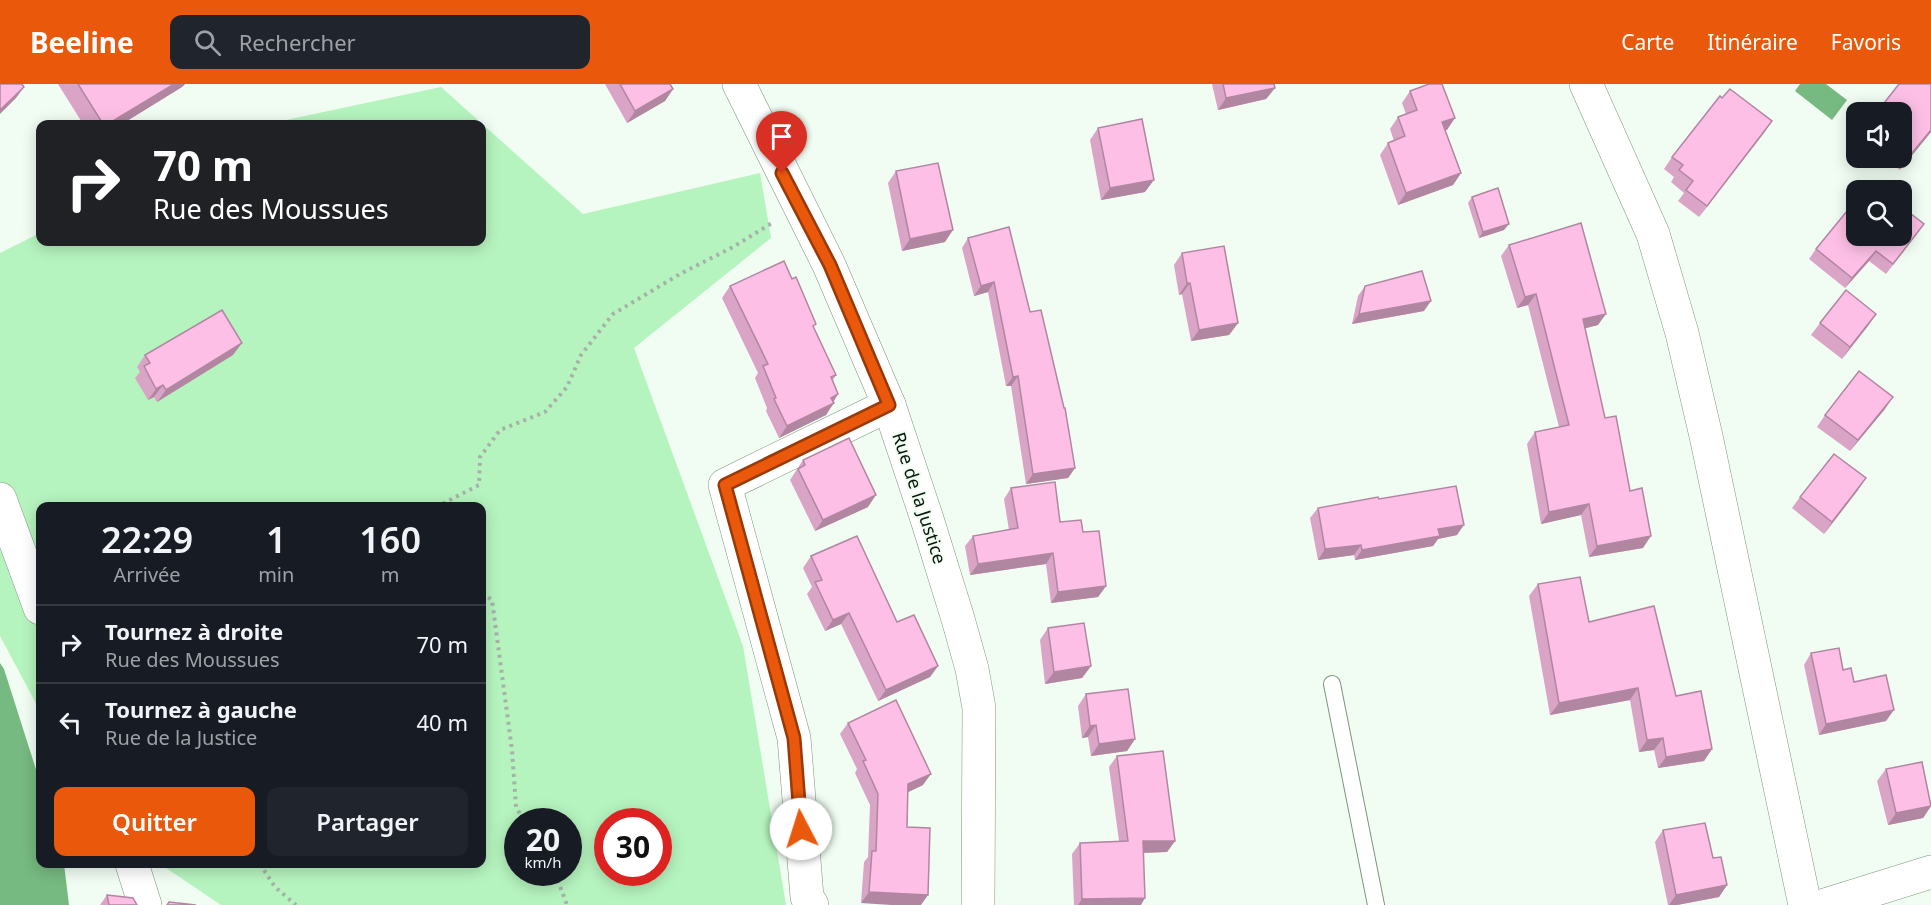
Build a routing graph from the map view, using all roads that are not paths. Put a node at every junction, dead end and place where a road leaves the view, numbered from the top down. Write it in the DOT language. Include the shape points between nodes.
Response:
graph roads {
  1 [pos="739,84"];
  2 [pos="1586,84"];
  3 [pos="889,405"];
  4 [pos="0,499"];
  5 [pos="36,597"];
  6 [pos="1332,684"];
  7 [pos="133,868"];
  8 [pos="1931,872"];
  9 [pos="145,905"];
  10 [pos="812,905"];
  11 [pos="978,905"];
  12 [pos="1376,905"];
  13 [pos="1805,905"];
  14 [pos="1825,905"];
  1 -- 3 [label="street, Rue de la Justice" via="830,265"];
  2 -- 13 [label="street" via="1653,234 1682,333"];
  3 -- 10 [label="street" via="725,485 794,738 807,897"];
  3 -- 11 [label="street, Rue de la Justice" via="972,669 979,708"];
  4 -- 5 [label="street"];
  6 -- 12 [label="lane"];
  7 -- 9 [label="street"];
  8 -- 14 [label="street"];
}
